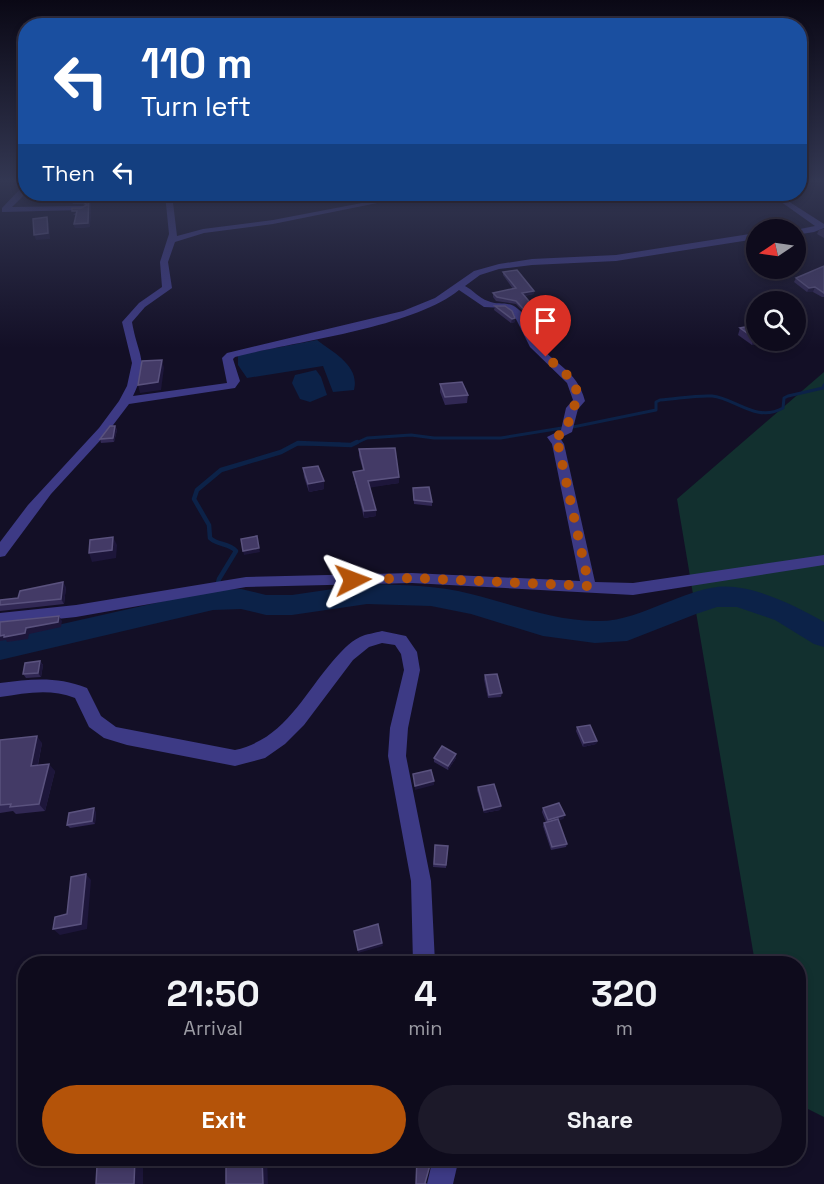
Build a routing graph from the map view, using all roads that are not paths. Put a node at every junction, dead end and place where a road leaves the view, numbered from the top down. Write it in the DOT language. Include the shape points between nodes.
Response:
graph roads {
  1 [pos="181,237"];
  2 [pos="746,238"];
  3 [pos="172,240"];
  4 [pos="460,287"];
  5 [pos="125,401"];
  6 [pos="0,552"];
  7 [pos="824,560"];
  8 [pos="589,586"];
  9 [pos="0,619"];
  10 [pos="0,690"];
  11 [pos="424,956"];
  12 [pos="444,1166"];
  13 [pos="440,1184"];
  1 -- 3 [label="street"];
  2 -- 4 [label="street" via="618,258 511,265 471,275"];
  3 -- 5 [label="street" via="164,262 167,288 142,305 127,322 129,336 138,350 137,370"];
  4 -- 5 [label="street" via="431,304 401,313 231,354 227,358 234,381 231,386"];
  4 -- 8 [label="street" via="483,303 513,310 525,322 531,343 572,378 578,388 579,401 572,408 566,432 553,438 558,444"];
  5 -- 6 [label="street"];
  7 -- 8 [label="street" via="633,589"];
  8 -- 9 [label="street" via="412,578 246,582 76,611"];
  10 -- 11 [label="street" via="63,685 81,693 100,726 128,737 237,758 269,749 326,685 345,657 363,643 380,637 400,640 409,652 412,670 397,756 421,881"];
  12 -- 13 [label="street"];
}
